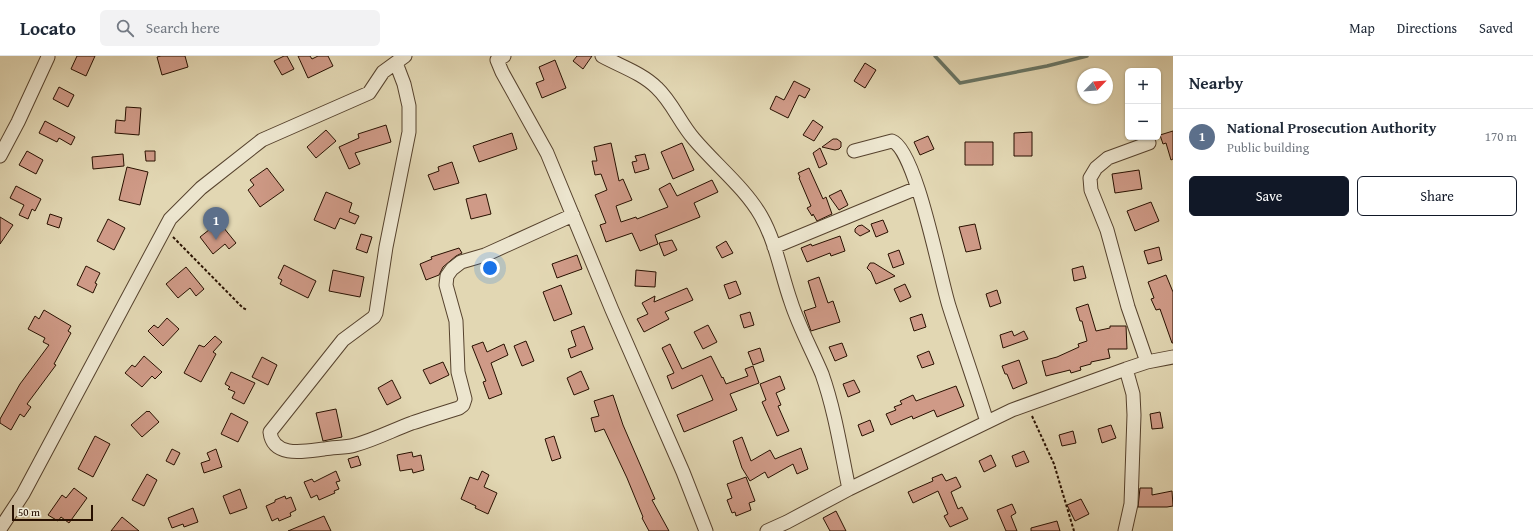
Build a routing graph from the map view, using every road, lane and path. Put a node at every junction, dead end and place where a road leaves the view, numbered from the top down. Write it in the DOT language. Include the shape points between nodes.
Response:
graph roads {
  1 [pos="504,56"];
  2 [pos="602,56"];
  3 [pos="48,57"];
  4 [pos="401,60"];
  5 [pos="1149,142"];
  6 [pos="854,151"];
  7 [pos="0,156"];
  8 [pos="917,188"];
  9 [pos="573,215"];
  10 [pos="164,230"];
  11 [pos="774,247"];
  12 [pos="247,310"];
  13 [pos="1173,357"];
  14 [pos="1147,362"];
  15 [pos="1126,369"];
  16 [pos="1027,404"];
  17 [pos="987,422"];
  18 [pos="849,489"];
  19 [pos="0,529"];
  20 [pos="706,531"];
  21 [pos="767,531"];
  22 [pos="1074,531"];
  23 [pos="1125,531"];
  1 -- 9 [label="street" via="497,60 547,153"];
  2 -- 11 [label="street" via="649,81 657,88 694,140 753,204 762,217"];
  3 -- 7 [label="street"];
  4 -- 9 [label="street" via="409,106 409,132 386,247 376,313 342,340 311,378 270,432 275,443 288,451 299,452 354,445 463,405 465,399 458,372 456,321 446,285 452,269 461,262 485,255"];
  4 -- 10 [label="street" via="383,72 369,93 262,140 201,188 170,219"];
  5 -- 14 [label="street" via="1108,158 1096,168 1090,178 1091,190 1108,230 1128,307"];
  6 -- 8 [label="street" via="888,140 894,142 905,156"];
  8 -- 11 [label="street"];
  8 -- 17 [label="street" via="931,232 948,304"];
  9 -- 20 [label="street"];
  10 -- 12 [label="path"];
  10 -- 19 [label="street" via="23,494"];
  11 -- 18 [label="street" via="794,311 822,374"];
  13 -- 14 [label="street"];
  14 -- 15 [label="street"];
  15 -- 16 [label="street"];
  15 -- 23 [label="street" via="1133,394 1134,415 1131,504"];
  16 -- 17 [label="street"];
  16 -- 22 [label="path" via="1054,464"];
  17 -- 18 [label="street"];
  18 -- 21 [label="street"];
}
